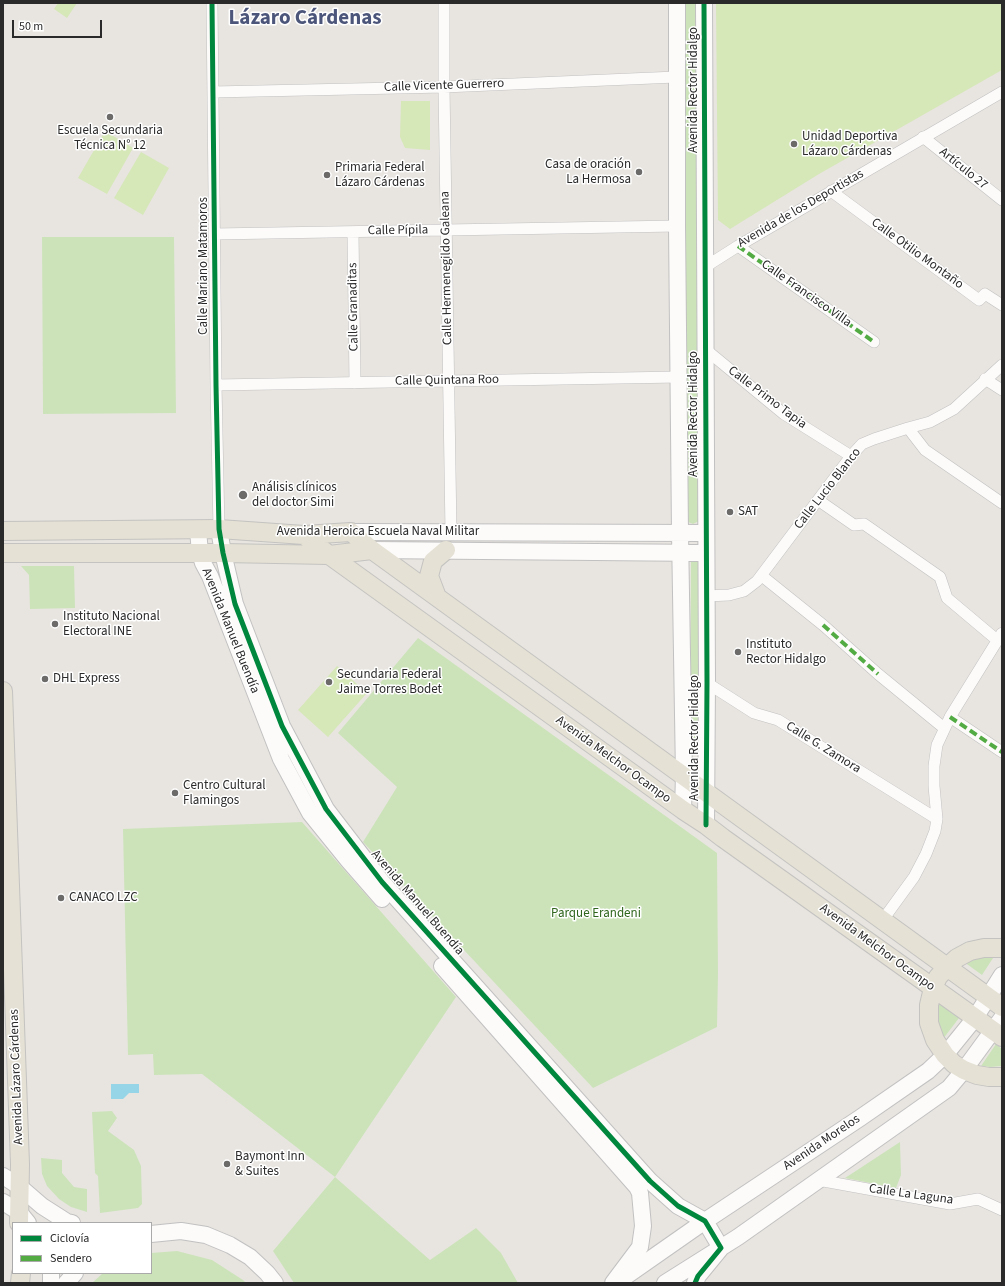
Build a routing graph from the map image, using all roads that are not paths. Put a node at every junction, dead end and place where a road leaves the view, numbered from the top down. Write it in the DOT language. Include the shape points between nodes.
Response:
graph roads {
  1 [pos="212,3"];
  2 [pos="444,3"];
  3 [pos="677,3"];
  4 [pos="704,3"];
  5 [pos="676,77"];
  6 [pos="444,87"];
  7 [pos="213,92"];
  8 [pos="997,94"];
  9 [pos="1002,104"];
  10 [pos="924,138"];
  11 [pos="831,191"];
  12 [pos="1002,200"];
  13 [pos="677,226"];
  14 [pos="446,230"];
  15 [pos="353,232"];
  16 [pos="215,234"];
  17 [pos="738,246"];
  18 [pos="705,267"];
  19 [pos="1002,305"];
  20 [pos="874,342"];
  21 [pos="705,349"];
  22 [pos="1002,365"];
  23 [pos="679,377"];
  24 [pos="985,380"];
  25 [pos="449,381"];
  26 [pos="355,383"];
  27 [pos="216,385"];
  28 [pos="1002,390"];
  29 [pos="908,428"];
  30 [pos="851,456"];
  31 [pos="818,500"];
  32 [pos="1002,504"];
  33 [pos="219,529"];
  34 [pos="198,530"];
  35 [pos="3,531"];
  36 [pos="351,532"];
  37 [pos="451,532"];
  38 [pos="680,533"];
  39 [pos="706,533"];
  40 [pos="304,535"];
  41 [pos="372,550"];
  42 [pos="446,550"];
  43 [pos="3,552"];
  44 [pos="200,553"];
  45 [pos="223,553"];
  46 [pos="680,553"];
  47 [pos="706,553"];
  48 [pos="328,555"];
  49 [pos="762,576"];
  50 [pos="706,596"];
  51 [pos="437,597"];
  52 [pos="1000,636"];
  53 [pos="707,683"];
  54 [pos="3,691"];
  55 [pos="950,717"];
  56 [pos="944,728"];
  57 [pos="1002,752"];
  58 [pos="684,775"];
  59 [pos="706,792"];
  60 [pos="683,810"];
  61 [pos="936,819"];
  62 [pos="706,825"];
  63 [pos="882,921"];
  64 [pos="1002,948"];
  65 [pos="947,967"];
  66 [pos="1002,975"];
  67 [pos="933,988"];
  68 [pos="995,1002"];
  69 [pos="975,1018"];
  70 [pos="999,1029"];
  71 [pos="945,1055"];
  72 [pos="964,1070"];
  73 [pos="1002,1077"];
  74 [pos="3,1176"];
  75 [pos="818,1180"];
  76 [pos="20,1187"];
  77 [pos="3,1202"];
  78 [pos="1002,1210"];
  79 [pos="22,1219"];
  80 [pos="705,1221"];
  81 [pos="67,1222"];
  82 [pos="152,1234"];
  83 [pos="721,1248"];
  84 [pos="74,1274"];
  85 [pos="66,1283"];
  86 [pos="275,1283"];
  87 [pos="613,1283"];
  88 [pos="616,1283"];
  89 [pos="665,1283"];
  90 [pos="695,1283"];
  1 -- 7 [label="street, Calle Mariano Matamoros"];
  2 -- 6 [label="street, Calle Hermenegildo Galeana"];
  3 -- 5 [label="street, Avenida Rector Hidalgo"];
  4 -- 18 [label="street, Avenida Rector Hidalgo"];
  5 -- 6 [label="street, Calle Vicente Guerrero"];
  5 -- 13 [label="street, Avenida Rector Hidalgo"];
  6 -- 7 [label="street, Calle Vicente Guerrero"];
  6 -- 14 [label="street, Calle Hermenegildo Galeana"];
  7 -- 16 [label="street, Calle Mariano Matamoros"];
  8 -- 9 [label="street"];
  8 -- 10 [label="street, Avenida de los Deportistas"];
  10 -- 11 [label="street, Avenida de los Deportistas"];
  10 -- 12 [label="street, Artículo 27"];
  11 -- 17 [label="street, Avenida de los Deportistas"];
  11 -- 19 [label="street, Calle Otilio Montaño" via="979,300 985,294"];
  13 -- 14 [label="street, Calle Pípila"];
  13 -- 23 [label="street, Avenida Rector Hidalgo"];
  14 -- 15 [label="street, Calle Pípila"];
  14 -- 25 [label="street, Calle Hermenegildo Galeana"];
  15 -- 16 [label="street, Calle Pípila"];
  15 -- 26 [label="street, Calle Granaditas"];
  16 -- 27 [label="street, Calle Mariano Matamoros"];
  17 -- 18 [label="street, Avenida de los Deportistas"];
  17 -- 20 [label="street, Calle Francisco Villa"];
  18 -- 21 [label="street, Avenida Rector Hidalgo"];
  21 -- 30 [label="street, Calle Primo Tapia" via="784,414"];
  21 -- 39 [label="street, Avenida Rector Hidalgo"];
  22 -- 24 [label="street, Calle Lucio Blanco"];
  23 -- 25 [label="street, Calle Quintana Roo"];
  23 -- 38 [label="street, Avenida Rector Hidalgo"];
  24 -- 28 [label="street"];
  24 -- 29 [label="street, Calle Lucio Blanco" via="954,409 930,422"];
  25 -- 26 [label="street, Calle Quintana Roo"];
  25 -- 37 [label="street, Calle Hermenegildo Galeana"];
  26 -- 27 [label="street, Calle Quintana Roo"];
  27 -- 33 [label="street, Calle Mariano Matamoros"];
  29 -- 30 [label="street, Calle Lucio Blanco" via="862,444"];
  29 -- 32 [label="street" via="925,450"];
  30 -- 31 [label="street, Calle Lucio Blanco"];
  31 -- 49 [label="street, Calle Lucio Blanco"];
  31 -- 52 [label="street" via="854,525 864,524 940,577 947,598"];
  33 -- 34 [label="main road, Avenida Heroica Escuela Naval Militar"];
  33 -- 40 [label="main road, Avenida Heroica Escuela Naval Militar"];
  33 -- 45 [label="street, Avenida Manuel Buendía"];
  34 -- 35 [label="main road, Avenida Heroica Escuela Naval Militar"];
  34 -- 44 [label="street, Avenida Manuel Buendía"];
  36 -- 37 [label="street, Avenida Heroica Escuela Naval Militar"];
  36 -- 40 [label="main road, Avenida Heroica Escuela Naval Militar"];
  36 -- 41 [label="main road, Avenida Melchor Ocampo"];
  37 -- 38 [label="street, Avenida Heroica Escuela Naval Militar"];
  38 -- 39 [label="street, Avenida Heroica Escuela Naval Militar"];
  38 -- 46 [label="street, Avenida Rector Hidalgo"];
  39 -- 47 [label="street, Avenida Rector Hidalgo"];
  40 -- 48 [label="main road, Avenida Melchor Ocampo"];
  41 -- 42 [label="street, Avenida Heroica Escuela Naval Militar"];
  41 -- 48 [label="main road, Avenida Heroica Escuela Naval Militar"];
  41 -- 51 [label="main road, Avenida Melchor Ocampo"];
  42 -- 46 [label="street, Avenida Heroica Escuela Naval Militar"];
  42 -- 51 [label="main road" via="433,561 429,576"];
  43 -- 44 [label="main road, Avenida Heroica Escuela Naval Militar"];
  44 -- 45 [label="main road, Avenida Heroica Escuela Naval Militar"];
  44 -- 87 [label="street, Avenida Manuel Buendía" via="281,760 310,813 348,860 637,1187 640,1193 643,1226 640,1247"];
  45 -- 48 [label="main road, Avenida Heroica Escuela Naval Militar"];
  45 -- 80 [label="street, Avenida Manuel Buendía" via="235,604 282,726 326,809 382,882 650,1181 678,1206"];
  46 -- 47 [label="street, Avenida Heroica Escuela Naval Militar"];
  46 -- 58 [label="street, Avenida Rector Hidalgo"];
  47 -- 50 [label="street, Avenida Rector Hidalgo"];
  48 -- 60 [label="main road, Avenida Melchor Ocampo"];
  49 -- 50 [label="street, Calle Lucio Blanco" via="744,591"];
  49 -- 56 [label="street"];
  50 -- 53 [label="street, Avenida Rector Hidalgo"];
  51 -- 58 [label="main road, Avenida Melchor Ocampo"];
  52 -- 55 [label="street"];
  53 -- 59 [label="street, Avenida Rector Hidalgo"];
  53 -- 61 [label="street, Calle G. Zamora" via="754,713 778,720"];
  54 -- 76 [label="main road, Avenida Lázaro Cárdenas"];
  55 -- 56 [label="street"];
  55 -- 57 [label="street"];
  56 -- 61 [label="street" via="937,745 934,766"];
  58 -- 59 [label="main road, Avenida Melchor Ocampo"];
  58 -- 60 [label="street, Avenida Rector Hidalgo"];
  59 -- 62 [label="street, Avenida Rector Hidalgo"];
  59 -- 63 [label="main road, Avenida Melchor Ocampo"];
  60 -- 62 [label="main road, Avenida Melchor Ocampo"];
  61 -- 63 [label="street" via="935,831 914,877"];
  62 -- 67 [label="main road, Avenida Melchor Ocampo"];
  63 -- 65 [label="main road, Avenida Melchor Ocampo"];
  64 -- 65 [label="main road" via="984,948 970,952 957,958"];
  65 -- 67 [label="main road"];
  65 -- 68 [label="main road, Avenida Melchor Ocampo"];
  66 -- 68 [label="street, Avenida Morelos"];
  67 -- 69 [label="main road, Avenida Melchor Ocampo"];
  67 -- 71 [label="main road" via="929,1005 929,1023 935,1040"];
  68 -- 69 [label="street, Avenida Morelos"];
  69 -- 70 [label="main road, Avenida Melchor Ocampo"];
  69 -- 71 [label="street, Avenida Morelos"];
  70 -- 72 [label="street, Avenida Morelos"];
  71 -- 72 [label="main road"];
  71 -- 80 [label="street, Avenida Morelos" via="928,1071"];
  72 -- 73 [label="main road" via="976,1075"];
  72 -- 75 [label="street, Avenida Morelos" via="949,1088"];
  74 -- 76 [label="street"];
  75 -- 78 [label="street, Calle La Laguna" via="950,1204 978,1199"];
  75 -- 83 [label="street, Avenida Morelos"];
  76 -- 79 [label="main road, Avenida Lázaro Cárdenas"];
  76 -- 81 [label="street" via="42,1206"];
  77 -- 79 [label="street"];
  80 -- 83 [label="street"];
  80 -- 88 [label="street, Avenida Morelos"];
  82 -- 86 [label="street" via="181,1231 206,1235 230,1245 250,1258"];
  83 -- 89 [label="street, Avenida Morelos"];
  83 -- 90 [label="street"];
  84 -- 85 [label="street"];
}
